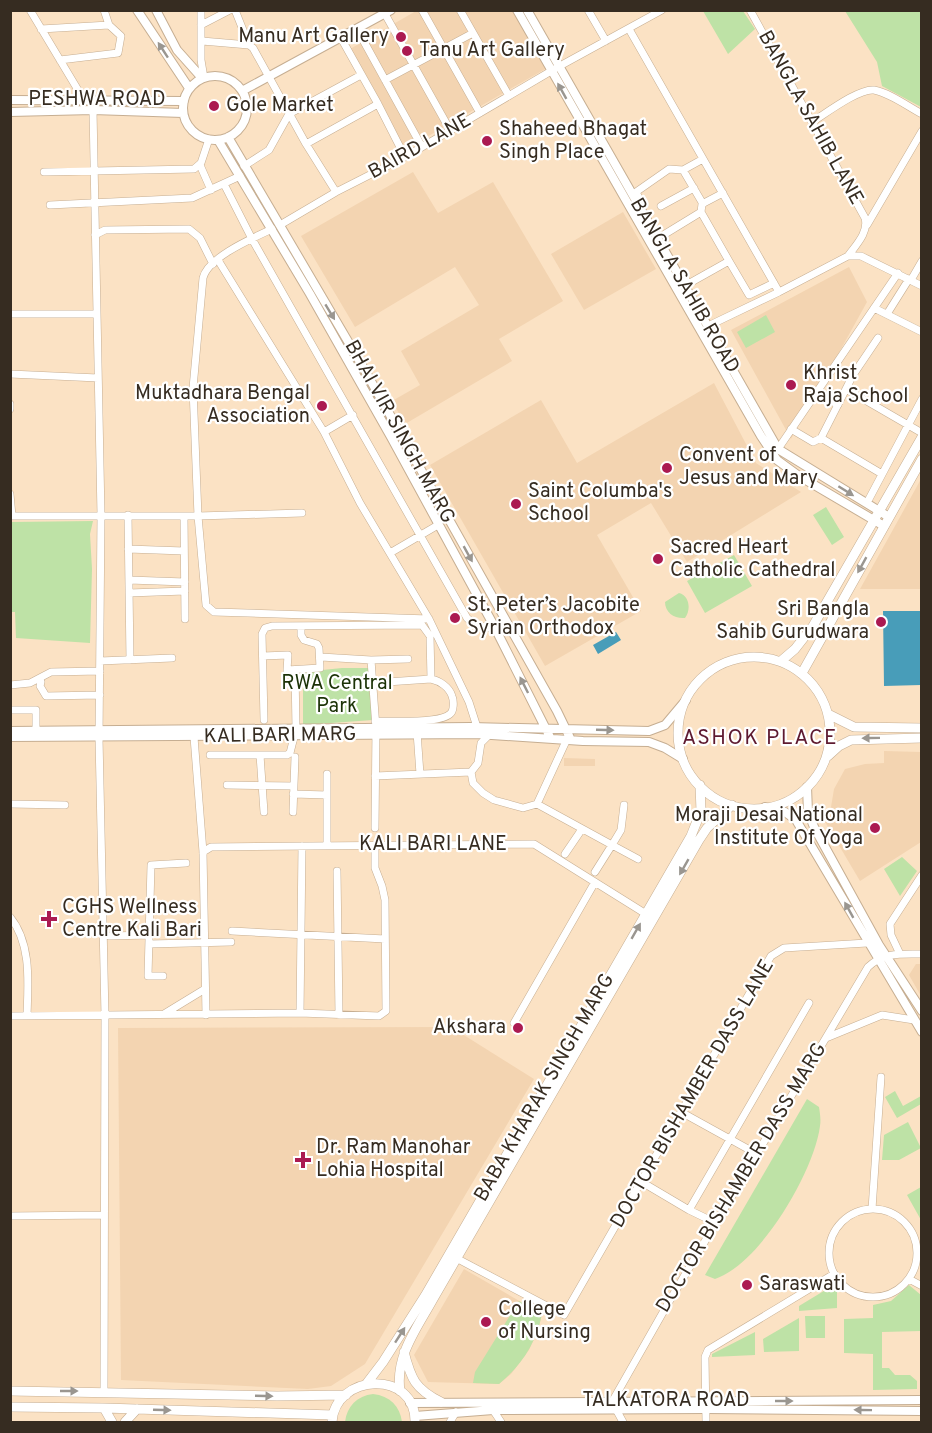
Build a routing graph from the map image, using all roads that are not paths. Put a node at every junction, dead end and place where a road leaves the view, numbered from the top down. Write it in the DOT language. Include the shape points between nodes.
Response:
graph roads {
  1 [pos="30,10"];
  2 [pos="104,10"];
  3 [pos="156,10"];
  4 [pos="201,10"];
  5 [pos="230,10"];
  6 [pos="235,10"];
  7 [pos="422,10"];
  8 [pos="460,10"];
  9 [pos="517,10"];
  10 [pos="527,10"];
  11 [pos="588,10"];
  12 [pos="662,10"];
  13 [pos="135,11"];
  14 [pos="752,11"];
  15 [pos="388,12"];
  16 [pos="109,25"];
  17 [pos="201,25"];
  18 [pos="41,29"];
  19 [pos="357,29"];
  20 [pos="629,29"];
  21 [pos="473,33"];
  22 [pos="341,38"];
  23 [pos="202,41"];
  24 [pos="606,41"];
  25 [pos="249,45"];
  26 [pos="445,49"];
  27 [pos="60,60"];
  28 [pos="415,65"];
  29 [pos="555,69"];
  30 [pos="362,75"];
  31 [pos="269,76"];
  32 [pos="203,78"];
  33 [pos="384,80"];
  34 [pos="189,88"];
  35 [pos="242,91"];
  36 [pos="509,96"];
  37 [pos="10,100"];
  38 [pos="84,100"];
  39 [pos="184,101"];
  40 [pos="378,104"];
  41 [pos="93,110"];
  42 [pos="10,112"];
  43 [pos="183,113"];
  44 [pos="480,113"];
  45 [pos="290,114"];
  46 [pos="921,114"];
  47 [pos="812,122"];
  48 [pos="450,130"];
  49 [pos="921,131"];
  50 [pos="218,139"];
  51 [pos="306,144"];
  52 [pos="422,147"];
  53 [pos="405,157"];
  54 [pos="703,159"];
  55 [pos="200,165"];
  56 [pos="244,166"];
  57 [pos="94,170"];
  58 [pos="683,170"];
  59 [pos="44,172"];
  60 [pos="240,176"];
  61 [pos="224,184"];
  62 [pos="694,188"];
  63 [pos="212,190"];
  64 [pos="336,192"];
  65 [pos="723,193"];
  66 [pos="95,202"];
  67 [pos="703,204"];
  68 [pos="50,205"];
  69 [pos="661,206"];
  70 [pos="701,212"];
  71 [pos="867,225"];
  72 [pos="276,227"];
  73 [pos="665,234"];
  74 [pos="95,235"];
  75 [pos="252,239"];
  76 [pos="848,256"];
  77 [pos="729,261"];
  78 [pos="921,261"];
  79 [pos="215,262"];
  80 [pos="898,273"];
  81 [pos="910,279"];
  82 [pos="774,283"];
  83 [pos="921,286"];
  84 [pos="779,292"];
  85 [pos="874,308"];
  86 [pos="10,314"];
  87 [pos="97,314"];
  88 [pos="887,314"];
  89 [pos="708,326"];
  90 [pos="921,332"];
  91 [pos="878,338"];
  92 [pos="10,374"];
  93 [pos="98,378"];
  94 [pos="846,389"];
  95 [pos="817,392"];
  96 [pos="921,399"];
  97 [pos="10,404"];
  98 [pos="838,405"];
  99 [pos="10,409"];
  100 [pos="353,416"];
  101 [pos="908,425"];
  102 [pos="791,429"];
  103 [pos="324,432"];
  104 [pos="921,435"];
  105 [pos="821,438"];
  106 [pos="778,449"];
  107 [pos="921,459"];
  108 [pos="882,474"];
  109 [pos="10,494"];
  110 [pos="868,499"];
  111 [pos="879,512"];
  112 [pos="302,513"];
  113 [pos="101,515"];
  114 [pos="128,515"];
  115 [pos="11,516"];
  116 [pos="184,516"];
  117 [pos="198,516"];
  118 [pos="874,520"];
  119 [pos="886,521"];
  120 [pos="438,525"];
  121 [pos="420,536"];
  122 [pos="128,549"];
  123 [pos="184,551"];
  124 [pos="390,554"];
  125 [pos="129,580"];
  126 [pos="185,582"];
  127 [pos="185,591"];
  128 [pos="129,593"];
  129 [pos="185,619"];
  130 [pos="429,619"];
  131 [pos="301,626"];
  132 [pos="495,629"];
  133 [pos="263,656"];
  134 [pos="321,657"];
  135 [pos="172,658"];
  136 [pos="408,659"];
  137 [pos="130,660"];
  138 [pos="371,660"];
  139 [pos="100,661"];
  140 [pos="781,662"];
  141 [pos="295,670"];
  142 [pos="100,671"];
  143 [pos="802,673"];
  144 [pos="431,679"];
  145 [pos="41,682"];
  146 [pos="372,683"];
  147 [pos="10,685"];
  148 [pos="100,695"];
  149 [pos="686,700"];
  150 [pos="10,710"];
  151 [pos="828,714"];
  152 [pos="264,720"];
  153 [pos="376,728"];
  154 [pos="477,728"];
  155 [pos="921,728"];
  156 [pos="567,729"];
  157 [pos="10,731"];
  158 [pos="417,731"];
  159 [pos="491,732"];
  160 [pos="31,733"];
  161 [pos="296,733"];
  162 [pos="548,733"];
  163 [pos="99,734"];
  164 [pos="10,737"];
  165 [pos="194,737"];
  166 [pos="921,738"];
  167 [pos="569,740"];
  168 [pos="210,754"];
  169 [pos="260,755"];
  170 [pos="295,757"];
  171 [pos="826,757"];
  172 [pos="683,759"];
  173 [pos="471,772"];
  174 [pos="327,774"];
  175 [pos="420,774"];
  176 [pos="375,776"];
  177 [pos="226,785"];
  178 [pos="262,785"];
  179 [pos="700,785"];
  180 [pos="294,786"];
  181 [pos="807,787"];
  182 [pos="293,794"];
  183 [pos="327,795"];
  184 [pos="10,804"];
  185 [pos="537,804"];
  186 [pos="65,805"];
  187 [pos="624,805"];
  188 [pos="732,805"];
  189 [pos="765,807"];
  190 [pos="264,812"];
  191 [pos="293,812"];
  192 [pos="375,828"];
  193 [pos="582,829"];
  194 [pos="815,841"];
  195 [pos="375,845"];
  196 [pos="612,845"];
  197 [pos="302,846"];
  198 [pos="327,846"];
  199 [pos="203,852"];
  200 [pos="565,854"];
  201 [pos="638,859"];
  202 [pos="186,863"];
  203 [pos="337,871"];
  204 [pos="595,873"];
  205 [pos="921,875"];
  206 [pos="595,882"];
  207 [pos="646,914"];
  208 [pos="10,918"];
  209 [pos="232,931"];
  210 [pos="301,934"];
  211 [pos="149,935"];
  212 [pos="109,936"];
  213 [pos="338,936"];
  214 [pos="385,939"];
  215 [pos="231,942"];
  216 [pos="204,943"];
  217 [pos="867,943"];
  218 [pos="149,944"];
  219 [pos="900,954"];
  220 [pos="921,954"];
  221 [pos="882,957"];
  222 [pos="163,976"];
  223 [pos="205,989"];
  224 [pos="809,1003"];
  225 [pos="921,1011"];
  226 [pos="300,1013"];
  227 [pos="162,1015"];
  228 [pos="206,1015"];
  229 [pos="339,1015"];
  230 [pos="10,1016"];
  231 [pos="27,1016"];
  232 [pos="105,1016"];
  233 [pos="914,1020"];
  234 [pos="514,1023"];
  235 [pos="921,1032"];
  236 [pos="826,1038"];
  237 [pos="881,1077"];
  238 [pos="681,1112"];
  239 [pos="731,1139"];
  240 [pos="757,1154"];
  241 [pos="640,1181"];
  242 [pos="872,1209"];
  243 [pos="689,1210"];
  244 [pos="104,1215"];
  245 [pos="10,1216"];
  246 [pos="716,1223"];
  247 [pos="456,1258"];
  248 [pos="834,1274"];
  249 [pos="909,1279"];
  250 [pos="921,1286"];
  251 [pos="404,1352"];
  252 [pos="367,1383"];
  253 [pos="10,1391"];
  254 [pos="400,1391"];
  255 [pos="104,1392"];
  256 [pos="346,1395"];
  257 [pos="921,1400"];
  258 [pos="441,1402"];
  259 [pos="410,1403"];
  260 [pos="706,1405"];
  261 [pos="614,1406"];
  262 [pos="10,1407"];
  263 [pos="104,1408"];
  264 [pos="137,1409"];
  265 [pos="493,1410"];
  266 [pos="921,1411"];
  267 [pos="456,1412"];
  268 [pos="332,1419"];
  269 [pos="415,1419"];
  270 [pos="112,1422"];
  271 [pos="125,1422"];
  272 [pos="450,1422"];
  273 [pos="501,1422"];
  274 [pos="623,1422"];
  275 [pos="706,1422"];
  1 -- 18 [label="street"];
  2 -- 16 [label="street"];
  3 -- 32 [label="street" via="177,50"];
  4 -- 17 [label="street"];
  5 -- 17 [label="street"];
  6 -- 25 [label="street"];
  7 -- 26 [label="street"];
  8 -- 21 [label="street"];
  9 -- 29 [label="street, BANGLA SAHIB ROAD"];
  10 -- 29 [label="street, BANGLA SAHIB ROAD"];
  11 -- 24 [label="street"];
  12 -- 20 [label="street, BAIRD LANE"];
  34 -- 13 [label="street, one-way"];
  14 -- 47 [label="street, BANGLA SAHIB LANE"];
  15 -- 19 [label="street"];
  15 -- 28 [label="street"];
  16 -- 18 [label="street"];
  16 -- 27 [label="street" via="121,36 118,53"];
  17 -- 23 [label="street"];
  18 -- 27 [label="street"];
  19 -- 22 [label="street"];
  19 -- 33 [label="street"];
  20 -- 24 [label="street, BAIRD LANE"];
  20 -- 54 [label="street"];
  21 -- 26 [label="street"];
  21 -- 36 [label="street"];
  22 -- 30 [label="street"];
  22 -- 31 [label="street"];
  23 -- 25 [label="street"];
  23 -- 32 [label="street"];
  24 -- 29 [label="street, BAIRD LANE"];
  25 -- 31 [label="street"];
  26 -- 28 [label="street"];
  26 -- 44 [label="street"];
  27 -- 38 [label="street"];
  28 -- 33 [label="street"];
  28 -- 48 [label="street"];
  29 -- 36 [label="street, BAIRD LANE"];
  29 -- 89 [label="street, BANGLA SAHIB ROAD"];
  118 -- 29 [label="street, BANGLA SAHIB ROAD, one-way" via="777,460 760,436"];
  30 -- 40 [label="street"];
  30 -- 45 [label="street"];
  31 -- 35 [label="street"];
  31 -- 45 [label="street"];
  32 -- 34 [label="street"];
  32 -- 35 [label="street" via="227,78"];
  33 -- 52 [label="street"];
  34 -- 39 [label="street"];
  35 -- 50 [label="street" via="247,112 243,122 237,131"];
  36 -- 44 [label="street, BAIRD LANE"];
  37 -- 38 [label="street, PESHWA ROAD"];
  38 -- 39 [label="street, PESHWA ROAD"];
  39 -- 43 [label="street"];
  40 -- 51 [label="street"];
  40 -- 53 [label="street"];
  41 -- 42 [label="street, PESHWA ROAD"];
  41 -- 43 [label="street, PESHWA ROAD"];
  41 -- 57 [label="street"];
  43 -- 50 [label="street" via="192,130"];
  44 -- 48 [label="street, BAIRD LANE"];
  45 -- 51 [label="street"];
  45 -- 56 [label="street" via="268,150"];
  46 -- 47 [label="street" via="872,90"];
  47 -- 71 [label="street, BANGLA SAHIB LANE"];
  48 -- 52 [label="street, BAIRD LANE"];
  49 -- 71 [label="street"];
  50 -- 55 [label="street"];
  50 -- 56 [label="street, BHAI VIR SINGH MARG"];
  50 -- 60 [label="street, BHAI VIR SINGH MARG"];
  51 -- 64 [label="street"];
  52 -- 53 [label="street, BAIRD LANE"];
  53 -- 64 [label="street, BAIRD LANE"];
  54 -- 58 [label="street"];
  54 -- 65 [label="street"];
  55 -- 57 [label="street" via="186,171"];
  55 -- 63 [label="street"];
  56 -- 72 [label="street, BHAI VIR SINGH MARG"];
  57 -- 59 [label="street"];
  57 -- 66 [label="street"];
  58 -- 62 [label="street"];
  58 -- 77 [label="street" via="669,169 636,192 688,284"];
  60 -- 61 [label="street"];
  60 -- 72 [label="street, BHAI VIR SINGH MARG"];
  61 -- 63 [label="street"];
  61 -- 75 [label="street"];
  62 -- 67 [label="street"];
  62 -- 69 [label="street"];
  63 -- 66 [label="street" via="192,198"];
  64 -- 72 [label="street, BAIRD LANE"];
  65 -- 67 [label="street"];
  65 -- 82 [label="street"];
  66 -- 68 [label="street"];
  66 -- 74 [label="street"];
  67 -- 70 [label="street"];
  70 -- 73 [label="street"];
  70 -- 77 [label="street"];
  71 -- 76 [label="street, BANGLA SAHIB LANE"];
  72 -- 75 [label="street, BAIRD LANE"];
  72 -- 120 [label="street, BHAI VIR SINGH MARG"];
  72 -- 156 [label="street, BHAI VIR SINGH MARG, one-way" via="363,366"];
  74 -- 79 [label="street" via="105,230 189,229 200,238"];
  74 -- 87 [label="street"];
  75 -- 79 [label="street, BAIRD LANE"];
  75 -- 100 [label="street"];
  76 -- 80 [label="street" via="861,256"];
  76 -- 84 [label="street"];
  77 -- 82 [label="street" via="749,296"];
  78 -- 81 [label="street"];
  79 -- 103 [label="street"];
  79 -- 117 [label="street" via="203,278 193,388"];
  80 -- 81 [label="street"];
  80 -- 85 [label="street"];
  81 -- 83 [label="street"];
  81 -- 88 [label="street"];
  82 -- 84 [label="street"];
  84 -- 89 [label="street"];
  85 -- 88 [label="street"];
  85 -- 95 [label="street"];
  86 -- 87 [label="street"];
  87 -- 93 [label="street"];
  88 -- 90 [label="street"];
  89 -- 106 [label="street, BANGLA SAHIB ROAD"];
  91 -- 94 [label="street"];
  92 -- 93 [label="street"];
  93 -- 113 [label="street"];
  94 -- 98 [label="street"];
  94 -- 101 [label="street"];
  95 -- 98 [label="street"];
  95 -- 102 [label="street"];
  96 -- 101 [label="street"];
  97 -- 99 [label="street"];
  98 -- 105 [label="street"];
  100 -- 103 [label="street"];
  100 -- 121 [label="street"];
  101 -- 104 [label="street"];
  101 -- 108 [label="street"];
  102 -- 105 [label="street" via="813,442"];
  102 -- 106 [label="street"];
  103 -- 124 [label="street"];
  104 -- 111 [label="main road"];
  105 -- 108 [label="street"];
  106 -- 111 [label="street, BANGLA SAHIB ROAD, one-way"];
  107 -- 119 [label="main road"];
  108 -- 110 [label="street"];
  109 -- 115 [label="street"];
  111 -- 118 [label="main road"];
  111 -- 119 [label="street, BANGLA SAHIB ROAD"];
  112 -- 117 [label="street"];
  113 -- 114 [label="street"];
  113 -- 115 [label="street"];
  113 -- 139 [label="street"];
  114 -- 116 [label="street"];
  114 -- 122 [label="street"];
  116 -- 117 [label="street"];
  116 -- 123 [label="street"];
  117 -- 130 [label="street" via="206,605 214,612"];
  118 -- 119 [label="street, BANGLA SAHIB ROAD"];
  118 -- 140 [label="main road" via="813,626"];
  119 -- 143 [label="main road, one-way"];
  120 -- 121 [label="street"];
  120 -- 132 [label="street, BHAI VIR SINGH MARG"];
  121 -- 124 [label="street"];
  121 -- 132 [label="street" via="467,618 475,625"];
  122 -- 123 [label="street"];
  122 -- 125 [label="street"];
  123 -- 126 [label="street"];
  124 -- 130 [label="street"];
  125 -- 126 [label="street"];
  125 -- 128 [label="street"];
  126 -- 127 [label="street"];
  127 -- 128 [label="street"];
  127 -- 129 [label="street"];
  128 -- 137 [label="street"];
  130 -- 154 [label="street" via="469,702"];
  131 -- 133 [label="street" via="265,628"];
  131 -- 134 [label="street" via="304,640 316,644"];
  131 -- 144 [label="street" via="422,625 430,636"];
  162 -- 132 [label="street, BHAI VIR SINGH MARG, one-way"];
  133 -- 141 [label="street" via="288,655 287,670"];
  133 -- 152 [label="street"];
  134 -- 138 [label="street"];
  134 -- 141 [label="street" via="320,668"];
  135 -- 137 [label="street"];
  136 -- 138 [label="street"];
  137 -- 139 [label="street"];
  138 -- 146 [label="street"];
  139 -- 142 [label="street"];
  140 -- 143 [label="main road"];
  140 -- 149 [label="main road" via="759,657 726,663 698,682"];
  141 -- 161 [label="street"];
  142 -- 147 [label="street" via="51,672 30,683"];
  142 -- 148 [label="street"];
  143 -- 151 [label="main road" via="818,691"];
  144 -- 146 [label="street"];
  144 -- 153 [label="street" via="440,681 452,696 453,710 449,715"];
  145 -- 148 [label="street" via="46,696"];
  146 -- 153 [label="street"];
  148 -- 163 [label="street"];
  156 -- 149 [label="street, one-way" via="649,731 665,725"];
  149 -- 172 [label="main road" via="679,733"];
  150 -- 160 [label="street" via="36,710"];
  151 -- 155 [label="main road" via="854,727"];
  151 -- 171 [label="main road" via="830,736"];
  153 -- 158 [label="street, KALI BARI MARG"];
  153 -- 161 [label="street, KALI BARI MARG"];
  153 -- 176 [label="street"];
  154 -- 158 [label="street, KALI BARI MARG"];
  154 -- 159 [label="street, KALI BARI MARG"];
  156 -- 162 [label="street"];
  156 -- 167 [label="street, BHAI VIR SINGH MARG"];
  157 -- 160 [label="street, KALI BARI MARG"];
  158 -- 159 [label="street, KALI BARI MARG"];
  158 -- 175 [label="street"];
  159 -- 162 [label="street, KALI BARI MARG"];
  159 -- 173 [label="street" via="482,743 478,763"];
  160 -- 163 [label="street, KALI BARI MARG"];
  160 -- 164 [label="street, KALI BARI MARG"];
  161 -- 163 [label="street, KALI BARI MARG"];
  161 -- 165 [label="street, KALI BARI MARG"];
  161 -- 169 [label="street" via="292,751 287,755"];
  162 -- 167 [label="street"];
  163 -- 165 [label="street, KALI BARI MARG"];
  163 -- 232 [label="street"];
  165 -- 199 [label="street"];
  166 -- 171 [label="main road, one-way" via="855,739"];
  167 -- 172 [label="street" via="649,742"];
  167 -- 185 [label="street"];
  168 -- 169 [label="street"];
  169 -- 178 [label="street"];
  170 -- 180 [label="street"];
  171 -- 181 [label="main road"];
  172 -- 179 [label="main road"];
  173 -- 175 [label="street"];
  173 -- 185 [label="street" via="473,783 494,800 523,808"];
  174 -- 183 [label="street"];
  175 -- 176 [label="street"];
  176 -- 192 [label="street"];
  177 -- 178 [label="street"];
  178 -- 180 [label="street"];
  178 -- 190 [label="street"];
  179 -- 188 [label="main road"];
  179 -- 207 [label="main road, BABA KHARAK SINGH MARG" via="697,824"];
  180 -- 182 [label="street"];
  181 -- 189 [label="main road" via="792,798"];
  181 -- 194 [label="street"];
  182 -- 183 [label="street"];
  182 -- 191 [label="street"];
  183 -- 198 [label="street"];
  184 -- 186 [label="street"];
  185 -- 193 [label="street"];
  187 -- 196 [label="street" via="621,830"];
  188 -- 189 [label="main road"];
  188 -- 247 [label="main road, BABA KHARAK SINGH MARG, one-way" via="699,840"];
  189 -- 194 [label="street" via="794,818"];
  193 -- 196 [label="street"];
  193 -- 200 [label="street"];
  217 -- 194 [label="street, one-way"];
  194 -- 221 [label="street"];
  195 -- 198 [label="street, KALI BARI LANE"];
  195 -- 206 [label="street, KALI BARI LANE" via="534,844"];
  195 -- 214 [label="street" via="375,868 385,900"];
  196 -- 201 [label="street"];
  196 -- 204 [label="street"];
  197 -- 198 [label="street, KALI BARI LANE"];
  197 -- 199 [label="street, KALI BARI LANE" via="211,847"];
  197 -- 210 [label="street"];
  199 -- 216 [label="street"];
  202 -- 211 [label="street" via="151,865"];
  203 -- 213 [label="street"];
  205 -- 219 [label="street" via="890,924"];
  206 -- 207 [label="street, KALI BARI LANE"];
  206 -- 234 [label="street"];
  252 -- 207 [label="main road, BABA KHARAK SINGH MARG, one-way" via="425,1296"];
  208 -- 231 [label="street" via="19,928 24,946"];
  209 -- 210 [label="street"];
  210 -- 213 [label="street"];
  210 -- 226 [label="street"];
  211 -- 212 [label="street"];
  211 -- 218 [label="street"];
  213 -- 214 [label="street"];
  213 -- 229 [label="street"];
  214 -- 229 [label="street" via="386,1011 379,1017"];
  215 -- 216 [label="street"];
  216 -- 218 [label="street"];
  216 -- 223 [label="street"];
  217 -- 221 [label="street"];
  217 -- 238 [label="street, DOCTOR BISHAMBER DASS LANE" via="784,948 771,956"];
  218 -- 222 [label="street" via="148,976"];
  219 -- 220 [label="street"];
  219 -- 221 [label="street"];
  221 -- 225 [label="street"];
  221 -- 233 [label="street"];
  221 -- 236 [label="street, DOCTOR BISHAMBER DASS MARG" via="868,967"];
  223 -- 227 [label="street"];
  223 -- 228 [label="street"];
  224 -- 239 [label="street"];
  226 -- 228 [label="street"];
  226 -- 229 [label="street"];
  227 -- 228 [label="street"];
  227 -- 232 [label="street"];
  230 -- 231 [label="street"];
  231 -- 232 [label="street"];
  232 -- 244 [label="street"];
  233 -- 235 [label="street"];
  233 -- 236 [label="street" via="882,1015"];
  236 -- 240 [label="street, DOCTOR BISHAMBER DASS MARG"];
  237 -- 242 [label="street"];
  238 -- 239 [label="street"];
  238 -- 241 [label="street, DOCTOR BISHAMBER DASS LANE"];
  239 -- 240 [label="street"];
  239 -- 243 [label="street"];
  240 -- 246 [label="street, DOCTOR BISHAMBER DASS MARG"];
  241 -- 243 [label="street"];
  241 -- 247 [label="street, DOCTOR BISHAMBER DASS LANE" via="564,1316"];
  242 -- 248 [label="street" via="850,1215 835,1230 829,1255"];
  242 -- 249 [label="street" via="894,1214 914,1235 918,1258"];
  243 -- 246 [label="street"];
  244 -- 245 [label="street"];
  244 -- 255 [label="street"];
  246 -- 261 [label="street, DOCTOR BISHAMBER DASS MARG"];
  247 -- 251 [label="main road, BABA KHARAK SINGH MARG"];
  248 -- 249 [label="street" via="846,1289 870,1298 886,1296"];
  248 -- 260 [label="street" via="708,1350"];
  249 -- 250 [label="street"];
  251 -- 254 [label="main road, BABA KHARAK SINGH MARG" via="399,1369"];
  251 -- 258 [label="main road" via="415,1384"];
  252 -- 254 [label="main road" via="378,1382"];
  252 -- 256 [label="main road"];
  253 -- 255 [label="main road, one-way"];
  254 -- 259 [label="main road"];
  255 -- 256 [label="main road, one-way"];
  256 -- 268 [label="main road"];
  260 -- 257 [label="street, TALKATORA ROAD, one-way"];
  258 -- 259 [label="street, TALKATORA ROAD"];
  258 -- 261 [label="street, TALKATORA ROAD"];
  259 -- 269 [label="main road"];
  260 -- 261 [label="street, TALKATORA ROAD"];
  266 -- 260 [label="street, TALKATORA ROAD, one-way"];
  260 -- 275 [label="street"];
  261 -- 265 [label="street, TALKATORA ROAD"];
  261 -- 274 [label="street"];
  262 -- 263 [label="main road"];
  263 -- 264 [label="main road"];
  263 -- 270 [label="main road"];
  264 -- 268 [label="main road, one-way"];
  264 -- 271 [label="main road"];
  265 -- 267 [label="street, TALKATORA ROAD"];
  265 -- 273 [label="street"];
  267 -- 269 [label="street, TALKATORA ROAD"];
  267 -- 272 [label="street"];
}
